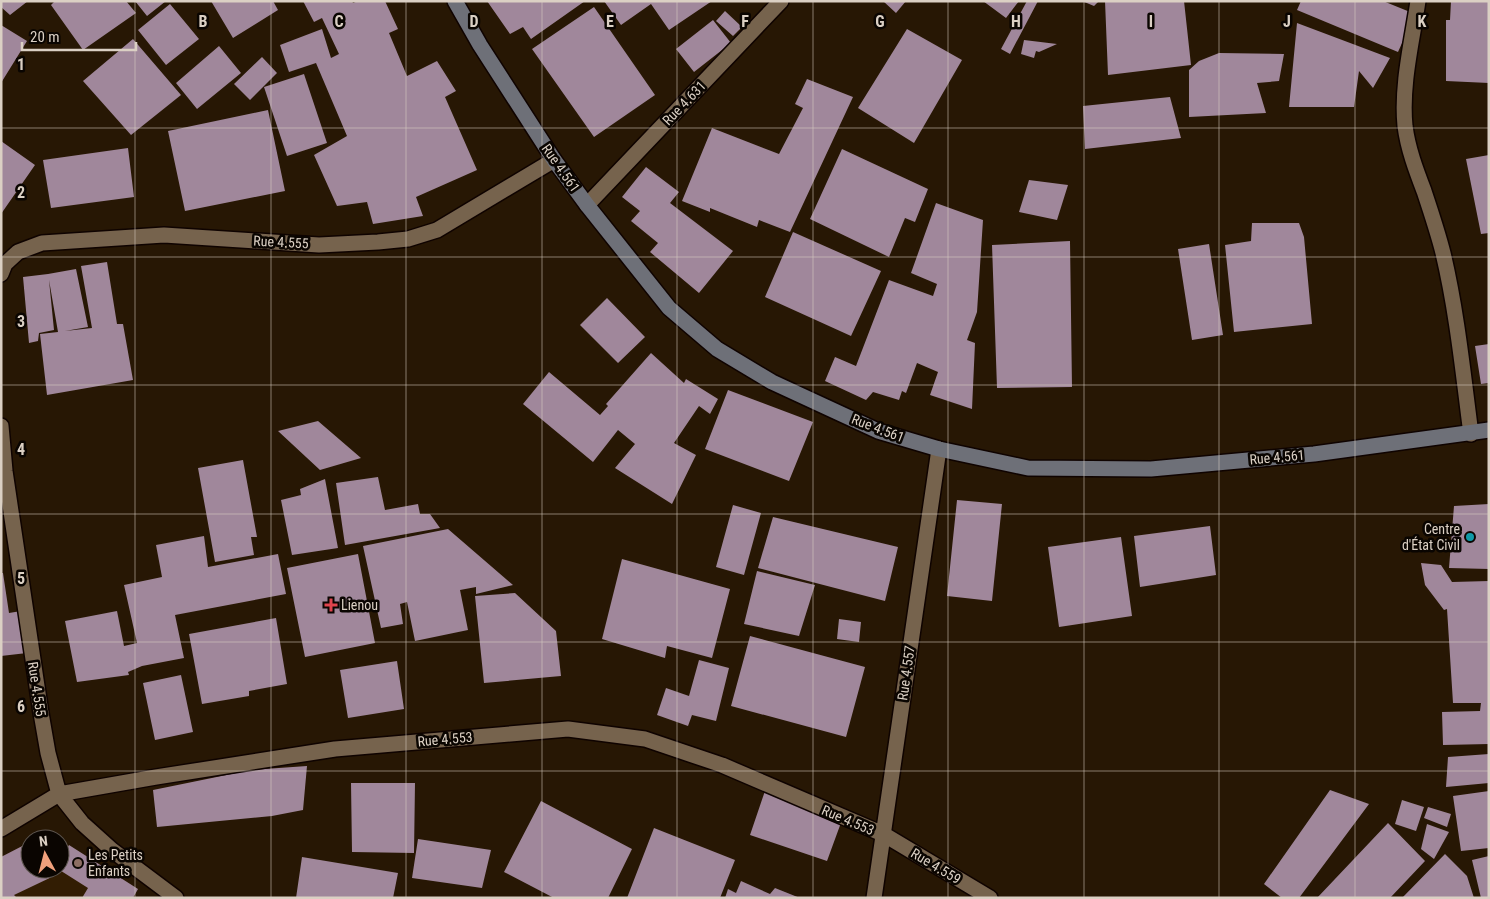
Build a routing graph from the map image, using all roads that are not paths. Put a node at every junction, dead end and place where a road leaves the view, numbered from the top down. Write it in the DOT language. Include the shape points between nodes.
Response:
graph roads {
  1 [pos="455,1"];
  2 [pos="781,1"];
  3 [pos="1418,1"];
  4 [pos="554,160"];
  5 [pos="587,205"];
  6 [pos="1,274"];
  7 [pos="1,426"];
  8 [pos="1489,430"];
  9 [pos="1472,434"];
  10 [pos="939,449"];
  11 [pos="3,471"];
  12 [pos="60,794"];
  13 [pos="1,829"];
  14 [pos="883,834"];
  15 [pos="176,898"];
  16 [pos="874,898"];
  17 [pos="990,898"];
  1 -- 4 [label="main road, Rue 4.561"];
  2 -- 5 [label="street, Rue 4.631"];
  3 -- 9 [label="street" via="1404,99 1405,126 1448,275"];
  4 -- 5 [label="main road, Rue 4.561"];
  4 -- 6 [label="street, Rue 4.555" via="437,230 408,239 319,245 164,235 42,243 18,252 4,264"];
  5 -- 10 [label="main road, Rue 4.561" via="669,308 717,349 772,382 878,431"];
  7 -- 11 [label="street, Rue 4.555"];
  8 -- 9 [label="main road, Rue 4.561"];
  9 -- 10 [label="main road, Rue 4.561" via="1314,454 1151,468 1028,468"];
  10 -- 14 [label="street, Rue 4.557"];
  11 -- 12 [label="street, Rue 4.555" via="48,754"];
  12 -- 13 [label="street, Rue 4.553"];
  12 -- 14 [label="street, Rue 4.553" via="334,749 568,729 645,739 722,765"];
  12 -- 15 [label="street, Rue 4.555" via="82,823 104,843"];
  14 -- 16 [label="street, Rue 4.557"];
  14 -- 17 [label="street, Rue 4.559"];
}
